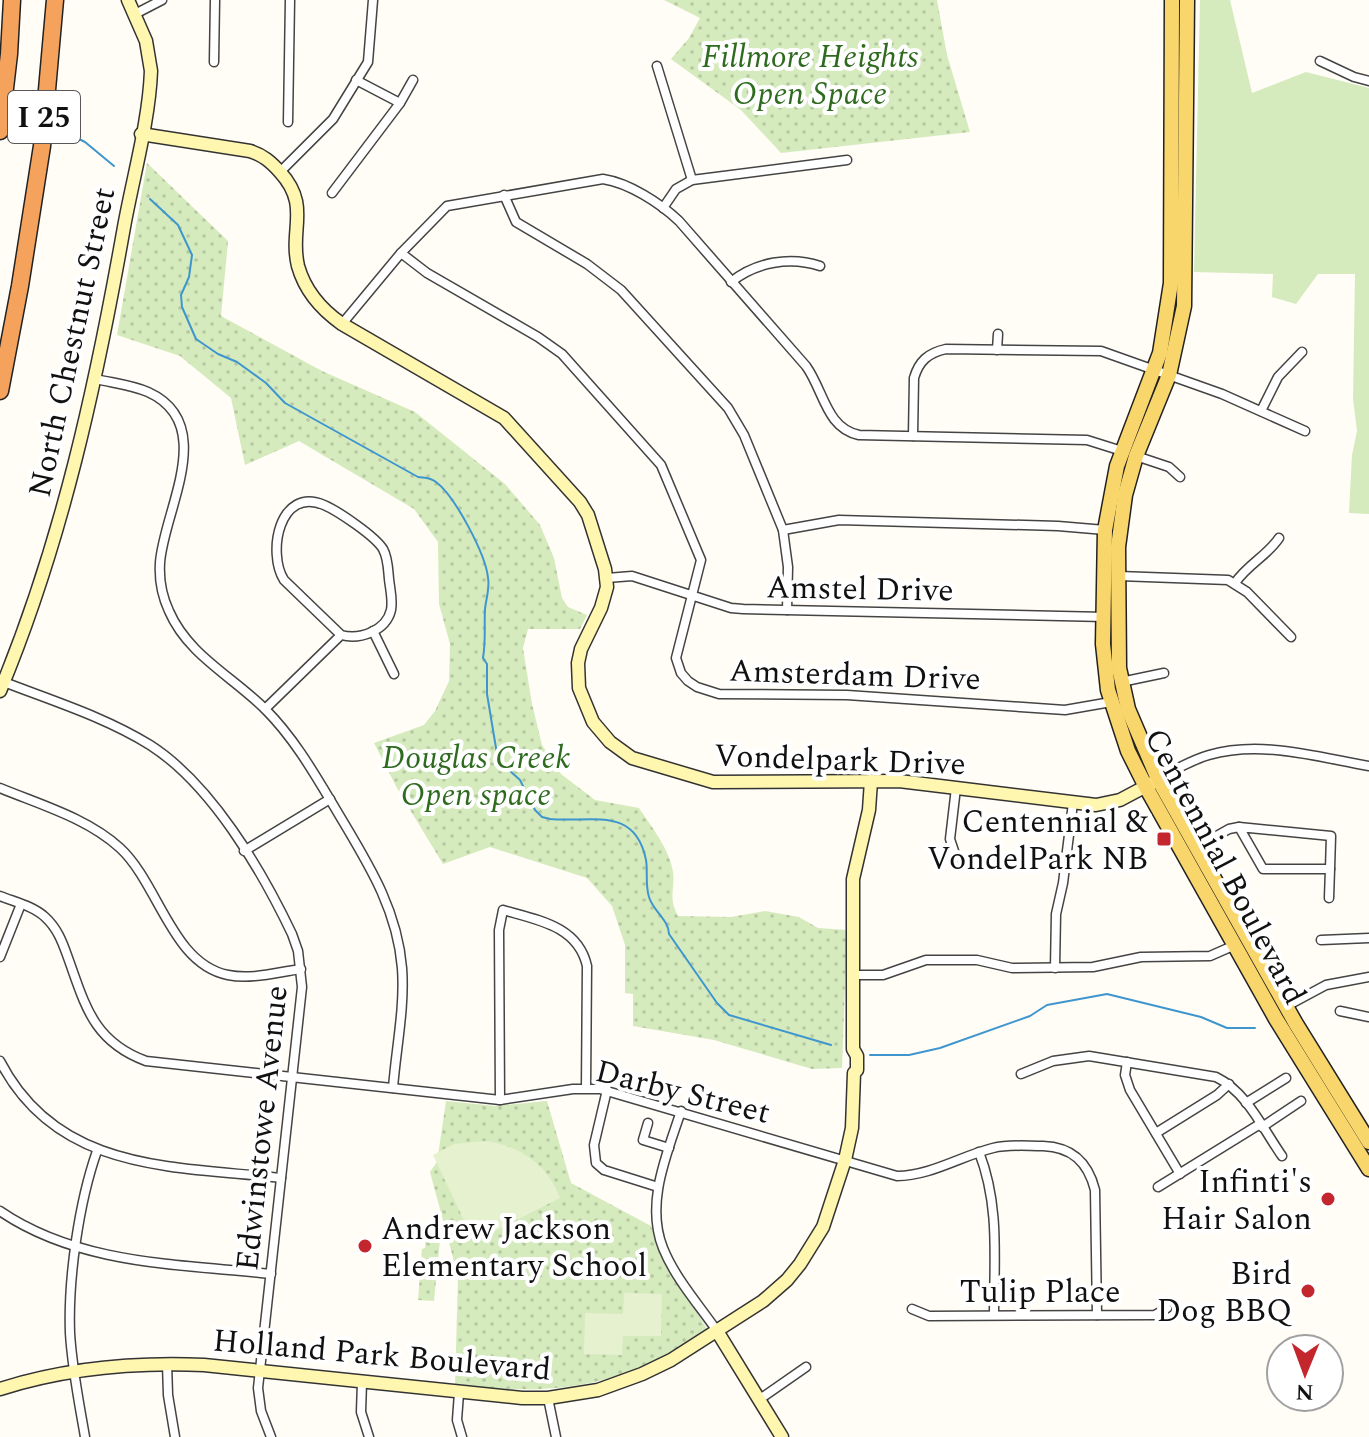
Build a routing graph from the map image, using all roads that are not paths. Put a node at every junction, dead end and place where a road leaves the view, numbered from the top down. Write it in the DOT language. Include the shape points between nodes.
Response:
graph roads {
  1 [pos="12,0"];
  2 [pos="55,0"];
  3 [pos="128,0"];
  4 [pos="162,0"];
  5 [pos="215,0"];
  6 [pos="290,0"];
  7 [pos="373,0"];
  8 [pos="1172,0"];
  9 [pos="1187,0"];
  10 [pos="135,14"];
  11 [pos="1320,61"];
  12 [pos="214,62"];
  13 [pos="657,66"];
  14 [pos="356,80"];
  15 [pos="413,80"];
  16 [pos="1369,81"];
  17 [pos="400,103"];
  18 [pos="288,122"];
  19 [pos="0,131"];
  20 [pos="141,134"];
  21 [pos="847,160"];
  22 [pos="280,172"];
  23 [pos="692,180"];
  24 [pos="332,193"];
  25 [pos="504,195"];
  26 [pos="663,208"];
  27 [pos="401,253"];
  28 [pos="820,266"];
  29 [pos="731,282"];
  30 [pos="342,324"];
  31 [pos="998,334"];
  32 [pos="997,350"];
  33 [pos="1302,352"];
  34 [pos="1162,373"];
  35 [pos="96,379"];
  36 [pos="0,391"];
  37 [pos="1261,411"];
  38 [pos="1305,431"];
  39 [pos="913,436"];
  40 [pos="1129,454"];
  41 [pos="1180,477"];
  42 [pos="783,530"];
  43 [pos="1105,530"];
  44 [pos="1279,538"];
  45 [pos="1119,576"];
  46 [pos="607,578"];
  47 [pos="1235,583"];
  48 [pos="693,596"];
  49 [pos="787,610"];
  50 [pos="1110,618"];
  51 [pos="373,631"];
  52 [pos="341,635"];
  53 [pos="1291,637"];
  54 [pos="1164,673"];
  55 [pos="394,674"];
  56 [pos="1121,682"];
  57 [pos="2,686"];
  58 [pos="1111,702"];
  59 [pos="265,709"];
  60 [pos="1369,766"];
  61 [pos="871,781"];
  62 [pos="1152,783"];
  63 [pos="0,788"];
  64 [pos="956,788"];
  65 [pos="330,799"];
  66 [pos="1073,803"];
  67 [pos="1239,827"];
  68 [pos="1197,847"];
  69 [pos="244,851"];
  70 [pos="956,857"];
  71 [pos="1330,869"];
  72 [pos="0,896"];
  73 [pos="1329,898"];
  74 [pos="21,904"];
  75 [pos="1369,938"];
  76 [pos="1321,940"];
  77 [pos="1235,945"];
  78 [pos="0,957"];
  79 [pos="1055,968"];
  80 [pos="301,969"];
  81 [pos="854,975"];
  82 [pos="1369,977"];
  83 [pos="1340,1011"];
  84 [pos="1279,1013"];
  85 [pos="1369,1017"];
  86 [pos="0,1061"];
  87 [pos="1127,1062"];
  88 [pos="1021,1074"];
  89 [pos="292,1077"];
  90 [pos="1286,1078"];
  91 [pos="1229,1084"];
  92 [pos="393,1088"];
  93 [pos="586,1088"];
  94 [pos="607,1090"];
  95 [pos="500,1100"];
  96 [pos="1301,1101"];
  97 [pos="1246,1103"];
  98 [pos="681,1111"];
  99 [pos="748,1117"];
  100 [pos="648,1123"];
  101 [pos="1261,1125"];
  102 [pos="744,1130"];
  103 [pos="1156,1133"];
  104 [pos="1369,1142"];
  105 [pos="669,1148"];
  106 [pos="97,1151"];
  107 [pos="979,1152"];
  108 [pos="1282,1156"];
  109 [pos="845,1160"];
  110 [pos="1369,1169"];
  111 [pos="1180,1174"];
  112 [pos="281,1178"];
  113 [pos="658,1187"];
  114 [pos="1158,1187"];
  115 [pos="0,1211"];
  116 [pos="77,1247"];
  117 [pos="271,1274"];
  118 [pos="1167,1308"];
  119 [pos="912,1309"];
  120 [pos="994,1315"];
  121 [pos="1097,1315"];
  122 [pos="717,1331"];
  123 [pos="167,1363"];
  124 [pos="806,1367"];
  125 [pos="261,1371"];
  126 [pos="74,1372"];
  127 [pos="362,1382"];
  128 [pos="0,1389"];
  129 [pos="459,1393"];
  130 [pos="548,1398"];
  131 [pos="760,1399"];
  132 [pos="85,1437"];
  133 [pos="175,1437"];
  134 [pos="271,1437"];
  135 [pos="369,1437"];
  136 [pos="462,1437"];
  137 [pos="556,1437"];
  138 [pos="782,1437"];
  1 -- 19 [label="highway, I 25"];
  2 -- 36 [label="highway, I 25" via="42,146"];
  3 -- 10 [label="street, North Chestnut Street"];
  4 -- 10 [label="street"];
  5 -- 12 [label="street"];
  6 -- 18 [label="street"];
  7 -- 14 [label="street" via="368,62"];
  8 -- 34 [label="main road, Centennial Boulevard" via="1171,283"];
  9 -- 34 [label="main road, Centennial Boulevard" via="1192,290"];
  10 -- 20 [label="street, North Chestnut Street" via="151,66"];
  11 -- 16 [label="street"];
  13 -- 23 [label="street"];
  14 -- 17 [label="street"];
  14 -- 22 [label="street" via="333,119"];
  15 -- 17 [label="street"];
  17 -- 24 [label="street"];
  20 -- 22 [label="street" via="250,151"];
  20 -- 35 [label="street, North Chestnut Street"];
  21 -- 23 [label="street"];
  22 -- 30 [label="street" via="296,197 301,273 318,305"];
  23 -- 26 [label="street" via="676,189"];
  25 -- 26 [label="street" via="603,179"];
  25 -- 27 [label="street" via="447,206"];
  25 -- 42 [label="street" via="516,222 621,290 721,399 744,435"];
  26 -- 29 [label="street"];
  27 -- 30 [label="street"];
  27 -- 48 [label="street, Amsterdam Drive" via="562,354 652,453 668,477 699,552 701,567"];
  28 -- 29 [label="street" via="803,261 760,265"];
  29 -- 39 [label="street" via="806,366 843,430"];
  30 -- 46 [label="street" via="504,418 585,508"];
  31 -- 32 [label="street"];
  32 -- 34 [label="street" via="1101,351"];
  32 -- 39 [label="street" via="946,349 921,361 914,378"];
  33 -- 37 [label="street" via="1278,377"];
  34 -- 37 [label="street"];
  34 -- 40 [label="main road, Centennial Boulevard"];
  35 -- 57 [label="street, North Chestnut Street" via="42,573"];
  35 -- 59 [label="street" via="152,394 178,423 185,455 162,551 163,595 195,650"];
  37 -- 38 [label="street"];
  39 -- 40 [label="street" via="1087,440"];
  40 -- 41 [label="street" via="1169,467"];
  40 -- 43 [label="main road, Centennial Boulevard" via="1110,492"];
  40 -- 45 [label="main road, Centennial Boulevard"];
  42 -- 43 [label="street" via="839,520"];
  42 -- 49 [label="street"];
  43 -- 50 [label="main road, Centennial Boulevard"];
  44 -- 47 [label="street"];
  45 -- 47 [label="street"];
  45 -- 50 [label="main road, Centennial Boulevard"];
  46 -- 48 [label="street, Amstel Drive" via="632,576"];
  46 -- 61 [label="street, Vondelpark Drive" via="606,595 581,649 579,688 593,722 621,751 713,782"];
  47 -- 53 [label="street"];
  48 -- 49 [label="street, Amstel Drive" via="731,608"];
  48 -- 58 [label="street, Amsterdam Drive" via="676,649 677,666 697,687 719,694 847,695 1065,710"];
  49 -- 50 [label="street, Amstel Drive"];
  50 -- 56 [label="main road, Centennial Boulevard"];
  50 -- 58 [label="main road, Centennial Boulevard" via="1105,671"];
  51 -- 52 [label="street" via="356,638"];
  51 -- 52 [label="street" via="392,604 383,548 325,505 306,502 282,519 276,551 279,571"];
  51 -- 55 [label="street"];
  52 -- 59 [label="street"];
  54 -- 56 [label="street"];
  56 -- 62 [label="main road, Centennial Boulevard"];
  57 -- 69 [label="street, Edwinstowe Avenue" via="103,721 151,746 196,783"];
  58 -- 62 [label="main road, Centennial Boulevard" via="1128,751"];
  59 -- 65 [label="street"];
  60 -- 62 [label="street, Vondelpark Drive" via="1250,748 1207,755"];
  61 -- 64 [label="street, Vondelpark Drive"];
  61 -- 81 [label="street, Holland Park Boulevard" via="853,879"];
  62 -- 66 [label="street, Vondelpark Drive" via="1103,805"];
  62 -- 68 [label="main road, Centennial Boulevard"];
  62 -- 77 [label="main road, Centennial Boulevard"];
  63 -- 80 [label="street" via="87,824 120,848 143,876 183,945 204,966 243,976"];
  64 -- 66 [label="street, Vondelpark Drive"];
  64 -- 70 [label="street" via="950,839"];
  65 -- 69 [label="street"];
  65 -- 92 [label="street" via="380,884 398,940 403,987"];
  66 -- 79 [label="street" via="1054,924"];
  67 -- 68 [label="street"];
  67 -- 71 [label="street" via="1263,869"];
  67 -- 71 [label="street" via="1331,836"];
  68 -- 84 [label="main road, Centennial Boulevard"];
  69 -- 80 [label="street, Edwinstowe Avenue" via="292,934"];
  71 -- 73 [label="street"];
  72 -- 74 [label="street, Darby Street"];
  74 -- 78 [label="street"];
  74 -- 89 [label="street, Darby Street" via="55,927 89,1013 118,1048 146,1061"];
  75 -- 76 [label="street"];
  77 -- 79 [label="street" via="1210,956 1141,957"];
  77 -- 84 [label="main road, Centennial Boulevard"];
  79 -- 81 [label="street" via="926,960 883,975"];
  80 -- 89 [label="street, Edwinstowe Avenue"];
  81 -- 109 [label="street, Holland Park Boulevard" via="857,1070"];
  82 -- 84 [label="street" via="1326,985"];
  83 -- 85 [label="street"];
  84 -- 104 [label="main road, Centennial Boulevard" via="1296,1024"];
  84 -- 110 [label="main road, Centennial Boulevard" via="1303,1065"];
  86 -- 106 [label="street" via="44,1118"];
  87 -- 88 [label="street" via="1068,1057"];
  87 -- 91 [label="street" via="1216,1077"];
  87 -- 103 [label="street" via="1126,1081"];
  89 -- 92 [label="street, Darby Street"];
  89 -- 112 [label="street, Edwinstowe Avenue"];
  90 -- 97 [label="street"];
  91 -- 97 [label="street"];
  91 -- 103 [label="street"];
  92 -- 95 [label="street, Darby Street"];
  93 -- 94 [label="street, Darby Street"];
  93 -- 95 [label="street, Darby Street"];
  93 -- 95 [label="street" via="587,966 582,948 567,932 503,910"];
  94 -- 98 [label="street, Darby Street"];
  94 -- 113 [label="street" via="594,1145 596,1163"];
  96 -- 101 [label="street"];
  97 -- 101 [label="street"];
  98 -- 102 [label="street, Darby Street"];
  98 -- 105 [label="street"];
  99 -- 102 [label="street"];
  100 -- 105 [label="street" via="643,1140"];
  101 -- 108 [label="street"];
  101 -- 111 [label="street"];
  102 -- 109 [label="street, Darby Street"];
  103 -- 111 [label="street"];
  105 -- 113 [label="street"];
  106 -- 112 [label="street" via="131,1161"];
  106 -- 116 [label="street" via="83,1196"];
  107 -- 109 [label="street, Darby Street" via="904,1176"];
  107 -- 120 [label="street" via="994,1206"];
  107 -- 121 [label="street, Darby Street" via="1003,1146 1055,1147 1074,1154 1090,1171 1098,1201"];
  109 -- 122 [label="street, Holland Park Boulevard" via="823,1227 800,1264 763,1301"];
  111 -- 114 [label="street"];
  112 -- 117 [label="street, Edwinstowe Avenue"];
  113 -- 122 [label="street" via="655,1215 664,1250"];
  115 -- 116 [label="street" via="33,1231"];
  116 -- 117 [label="street" via="130,1259"];
  116 -- 126 [label="street" via="70,1310"];
  117 -- 125 [label="street, Edwinstowe Avenue"];
  118 -- 121 [label="street, Tulip Place" via="1155,1315"];
  119 -- 120 [label="street, Tulip Place" via="929,1316"];
  120 -- 121 [label="street, Tulip Place"];
  122 -- 130 [label="street, Holland Park Boulevard" via="642,1374 598,1390"];
  122 -- 131 [label="street"];
  123 -- 125 [label="street, Holland Park Boulevard"];
  123 -- 126 [label="street, Holland Park Boulevard"];
  123 -- 133 [label="street"];
  124 -- 131 [label="street"];
  125 -- 127 [label="street, Holland Park Boulevard"];
  125 -- 134 [label="street, Edwinstowe Avenue" via="259,1400"];
  126 -- 128 [label="street, Holland Park Boulevard"];
  126 -- 132 [label="street"];
  127 -- 129 [label="street, Holland Park Boulevard"];
  127 -- 135 [label="street" via="361,1412"];
  129 -- 130 [label="street, Holland Park Boulevard"];
  129 -- 136 [label="street"];
  130 -- 137 [label="street"];
  131 -- 138 [label="street"];
}
